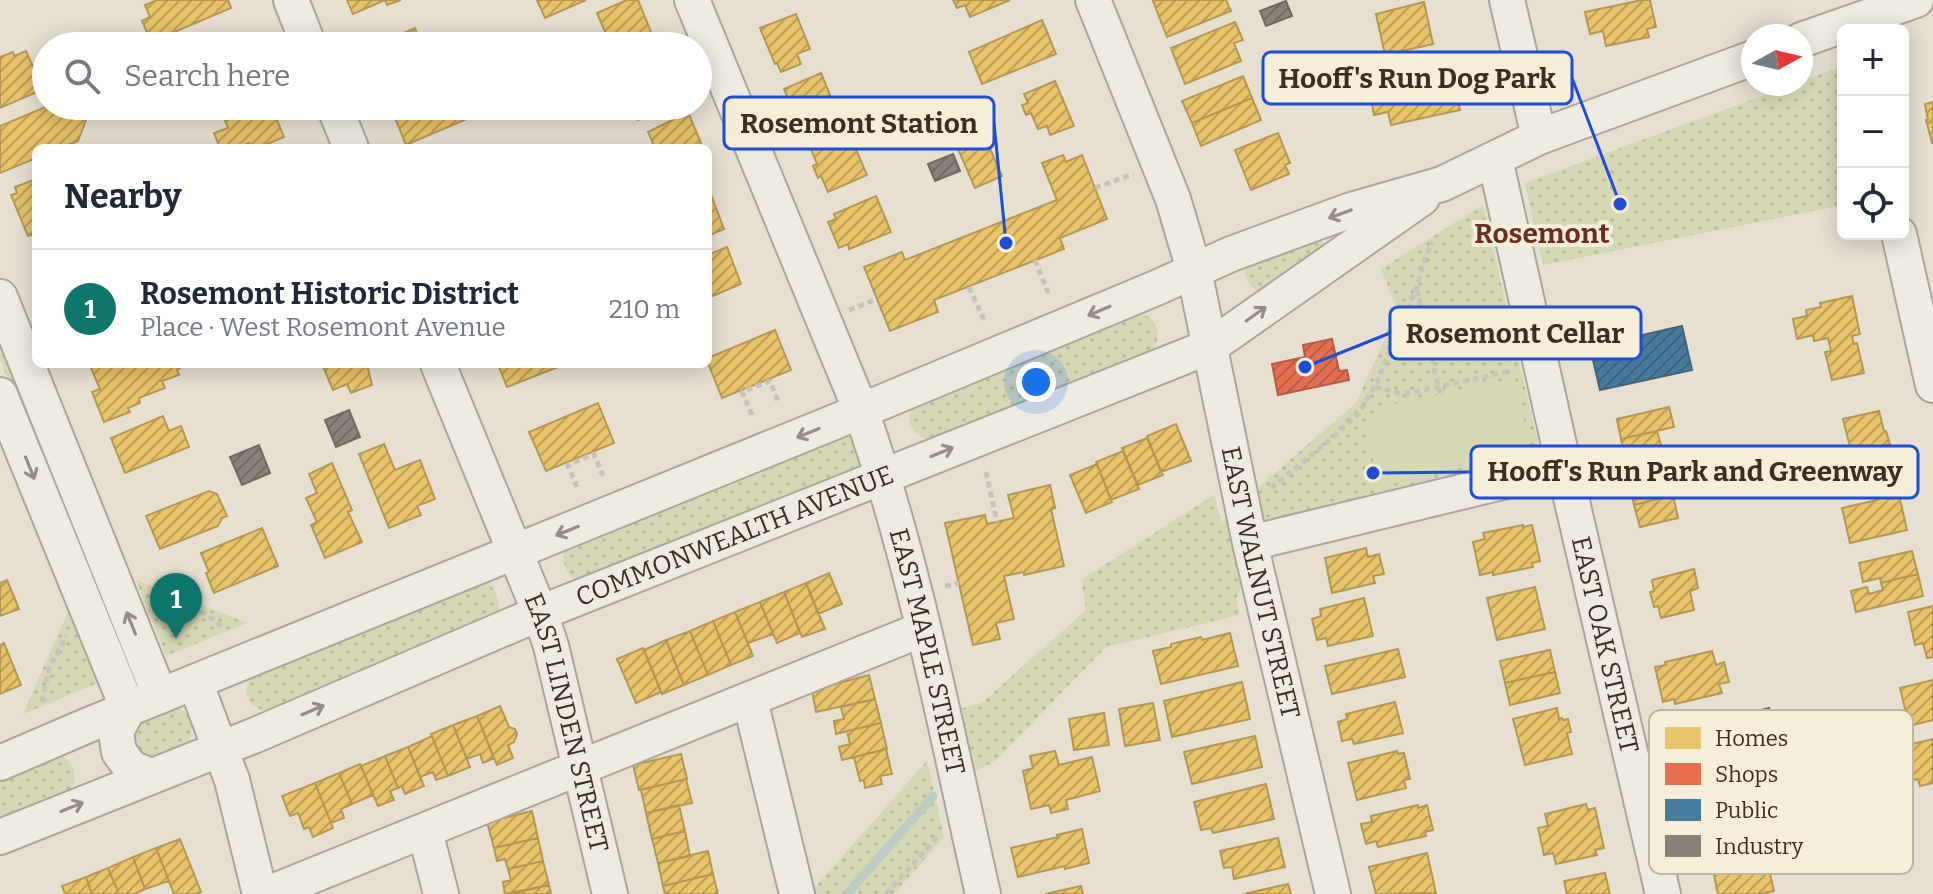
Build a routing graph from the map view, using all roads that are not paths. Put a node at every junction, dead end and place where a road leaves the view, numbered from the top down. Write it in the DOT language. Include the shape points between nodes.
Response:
graph roads {
  1 [pos="291,0"];
  2 [pos="692,0"];
  3 [pos="1093,0"];
  4 [pos="1507,0"];
  5 [pos="1916,0"];
  6 [pos="1849,17"];
  7 [pos="304,32"];
  8 [pos="705,32"];
  9 [pos="1813,34"];
  10 [pos="712,49"];
  11 [pos="1741,62"];
  12 [pos="340,120"];
  13 [pos="1539,137"];
  14 [pos="349,144"];
  15 [pos="1495,159"];
  16 [pos="1442,184"];
  17 [pos="1900,240"];
  18 [pos="1194,270"];
  19 [pos="0,297"];
  20 [pos="1211,346"];
  21 [pos="440,368"];
  22 [pos="1933,385"];
  23 [pos="0,395"];
  24 [pos="861,411"];
  25 [pos="1564,467"];
  26 [pos="883,475"];
  27 [pos="1250,543"];
  28 [pos="514,552"];
  29 [pos="540,613"];
  30 [pos="923,629"];
  31 [pos="195,682"];
  32 [pos="160,696"];
  33 [pos="750,700"];
  34 [pos="128,709"];
  35 [pos="220,749"];
  36 [pos="0,763"];
  37 [pos="580,769"];
  38 [pos="151,776"];
  39 [pos="425,831"];
  40 [pos="1649,834"];
  41 [pos="0,837"];
  42 [pos="1658,874"];
  43 [pos="260,894"];
  44 [pos="267,894"];
  45 [pos="441,894"];
  46 [pos="610,894"];
  47 [pos="797,894"];
  48 [pos="983,894"];
  49 [pos="1333,894"];
  50 [pos="1663,894"];
  1 -- 7 [label="street"];
  2 -- 8 [label="street, EAST MAPLE STREET"];
  3 -- 18 [label="street, EAST WALNUT STREET" via="1173,199"];
  4 -- 13 [label="street"];
  5 -- 6 [label="street"];
  6 -- 9 [label="street"];
  10 -- 24 [label="street, EAST MAPLE STREET"];
  11 -- 13 [label="street, COMMONWEALTH AVENUE"];
  12 -- 14 [label="street"];
  13 -- 15 [label="street, COMMONWEALTH AVENUE"];
  15 -- 16 [label="street, COMMONWEALTH AVENUE"];
  15 -- 25 [label="street, EAST OAK STREET"];
  16 -- 18 [label="street, COMMONWEALTH AVENUE, one-way" via="1351,210"];
  20 -- 16 [label="street, COMMONWEALTH AVENUE, one-way"];
  17 -- 22 [label="street"];
  18 -- 20 [label="street, EAST WALNUT STREET"];
  18 -- 24 [label="street, COMMONWEALTH AVENUE, one-way"];
  32 -- 19 [label="street, one-way"];
  26 -- 20 [label="street, COMMONWEALTH AVENUE, one-way"];
  20 -- 27 [label="street, EAST WALNUT STREET"];
  21 -- 28 [label="street, EAST LINDEN STREET"];
  23 -- 34 [label="street, one-way"];
  24 -- 26 [label="street, EAST MAPLE STREET"];
  24 -- 28 [label="street, COMMONWEALTH AVENUE, one-way"];
  25 -- 27 [label="street"];
  25 -- 40 [label="street, EAST OAK STREET"];
  26 -- 29 [label="street, COMMONWEALTH AVENUE"];
  26 -- 30 [label="street, EAST MAPLE STREET"];
  27 -- 49 [label="street, EAST WALNUT STREET"];
  28 -- 29 [label="street, EAST LINDEN STREET"];
  28 -- 31 [label="street, COMMONWEALTH AVENUE"];
  35 -- 29 [label="street, COMMONWEALTH AVENUE, one-way"];
  29 -- 37 [label="street, EAST LINDEN STREET"];
  30 -- 33 [label="street"];
  30 -- 48 [label="street, EAST MAPLE STREET"];
  31 -- 32 [label="street, COMMONWEALTH AVENUE"];
  31 -- 35 [label="street"];
  32 -- 34 [label="street, COMMONWEALTH AVENUE"];
  33 -- 37 [label="street"];
  33 -- 47 [label="street"];
  34 -- 36 [label="street, COMMONWEALTH AVENUE"];
  34 -- 38 [label="street" via="116,732 119,752 131,768"];
  35 -- 38 [label="street, COMMONWEALTH AVENUE"];
  35 -- 43 [label="street"];
  37 -- 39 [label="street"];
  37 -- 46 [label="street, EAST LINDEN STREET"];
  41 -- 38 [label="street, COMMONWEALTH AVENUE, one-way"];
  39 -- 44 [label="street"];
  39 -- 45 [label="street"];
  42 -- 50 [label="street, EAST OAK STREET"];
}
